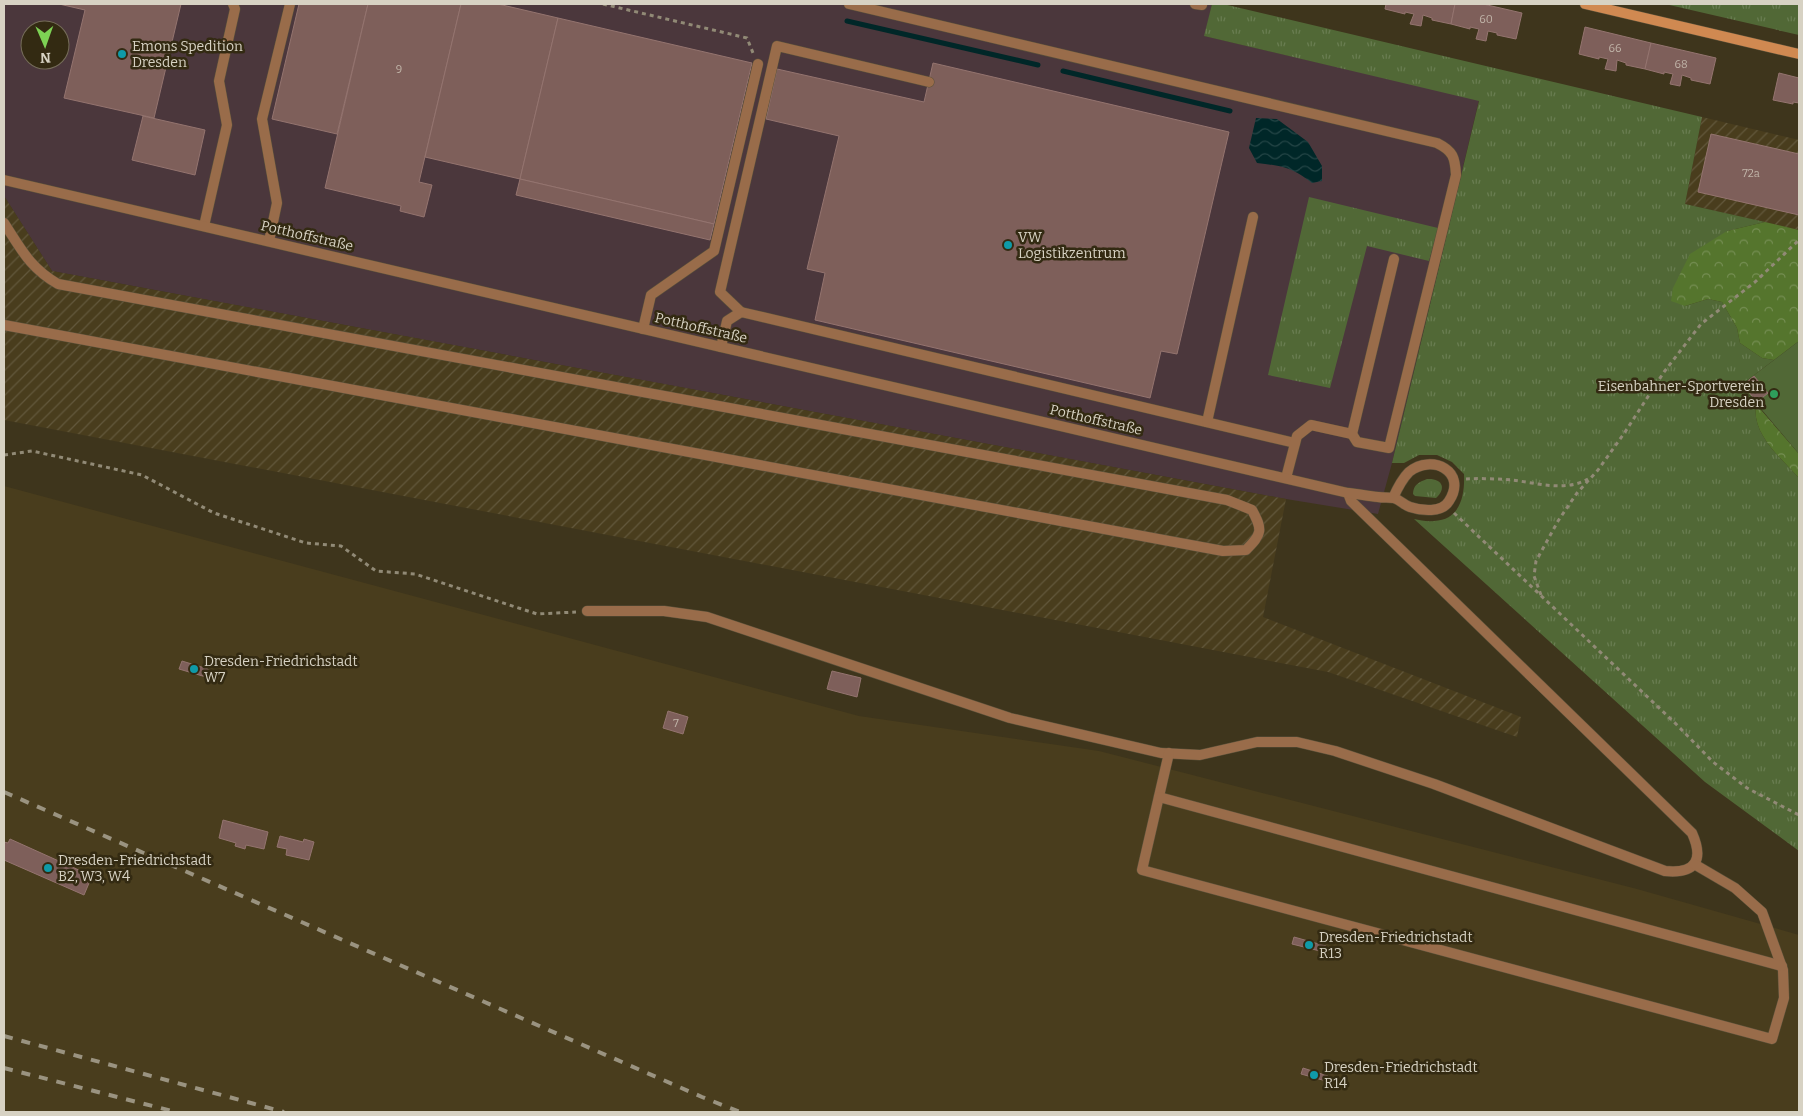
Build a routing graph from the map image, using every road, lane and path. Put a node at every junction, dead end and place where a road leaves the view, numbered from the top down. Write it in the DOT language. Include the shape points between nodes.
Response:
graph roads {
  1 [pos="233,4"];
  2 [pos="290,4"];
  3 [pos="602,4"];
  4 [pos="849,4"];
  5 [pos="1585,4"];
  6 [pos="1799,54"];
  7 [pos="758,64"];
  8 [pos="929,82"];
  9 [pos="4,180"];
  10 [pos="1253,217"];
  11 [pos="4,223"];
  12 [pos="204,226"];
  13 [pos="1799,240"];
  14 [pos="269,241"];
  15 [pos="1394,259"];
  16 [pos="741,312"];
  17 [pos="4,325"];
  18 [pos="643,329"];
  19 [pos="722,347"];
  20 [pos="1207,422"];
  21 [pos="1352,434"];
  22 [pos="1295,443"];
  23 [pos="4,455"];
  24 [pos="1598,470"];
  25 [pos="1286,478"];
  26 [pos="1455,480"];
  27 [pos="1348,493"];
  28 [pos="1393,498"];
  29 [pos="1446,505"];
  30 [pos="1542,597"];
  31 [pos="587,612"];
  32 [pos="1169,753"];
  33 [pos="1159,797"];
  34 [pos="1799,815"];
  35 [pos="1694,864"];
  36 [pos="1782,966"];
  1 -- 12 [label="street" via="235,8 220,81 227,125"];
  2 -- 14 [label="street" via="262,119 277,203"];
  3 -- 7 [label="path" via="747,38"];
  4 -- 21 [label="street" via="1437,143 1448,149 1455,161 1456,175 1389,448 1357,442"];
  5 -- 6 [label="main road"];
  7 -- 18 [label="street" via="714,251 651,295"];
  8 -- 16 [label="street" via="777,46 720,292"];
  9 -- 12 [label="street, Potthoffstraße"];
  10 -- 20 [label="street"];
  11 -- 17 [label="street" via="28,260 42,275 58,284 1227,500 1252,510 1260,525 1258,538 1246,550 1223,551"];
  12 -- 14 [label="street, Potthoffstraße"];
  13 -- 24 [label="path" via="1755,282 1701,324 1664,372"];
  14 -- 18 [label="street, Potthoffstraße"];
  15 -- 21 [label="street"];
  16 -- 19 [label="street" via="727,321"];
  16 -- 20 [label="street"];
  18 -- 19 [label="street, Potthoffstraße"];
  19 -- 25 [label="street, Potthoffstraße"];
  20 -- 22 [label="street"];
  21 -- 22 [label="street" via="1311,425 1297,436"];
  22 -- 25 [label="street"];
  23 -- 31 [label="path" via="32,451 142,475 214,513 306,543 341,546 376,571 415,574 537,614"];
  24 -- 26 [label="path" via="1577,484 1554,486 1510,480"];
  24 -- 30 [label="path" via="1567,507 1536,561 1534,576"];
  25 -- 27 [label="street, Potthoffstraße"];
  26 -- 28 [label="street" via="1447,470 1436,465 1423,465 1410,472"];
  26 -- 29 [label="street" via="1454,493"];
  27 -- 28 [label="street, Potthoffstraße"];
  27 -- 35 [label="street" via="1351,501 1692,832 1698,855"];
  28 -- 29 [label="street, Potthoffstraße" via="1411,508 1431,511"];
  29 -- 30 [label="path"];
  30 -- 34 [label="path" via="1713,762 1747,788"];
  31 -- 32 [label="street" via="664,611 707,617 1010,718"];
  32 -- 33 [label="street"];
  32 -- 35 [label="street" via="1200,755 1257,742 1298,742 1434,784 1665,871 1687,870"];
  33 -- 36 [label="street"];
  33 -- 36 [label="street" via="1142,870 1772,1039 1784,998"];
  35 -- 36 [label="street" via="1735,888 1762,912"];
}
